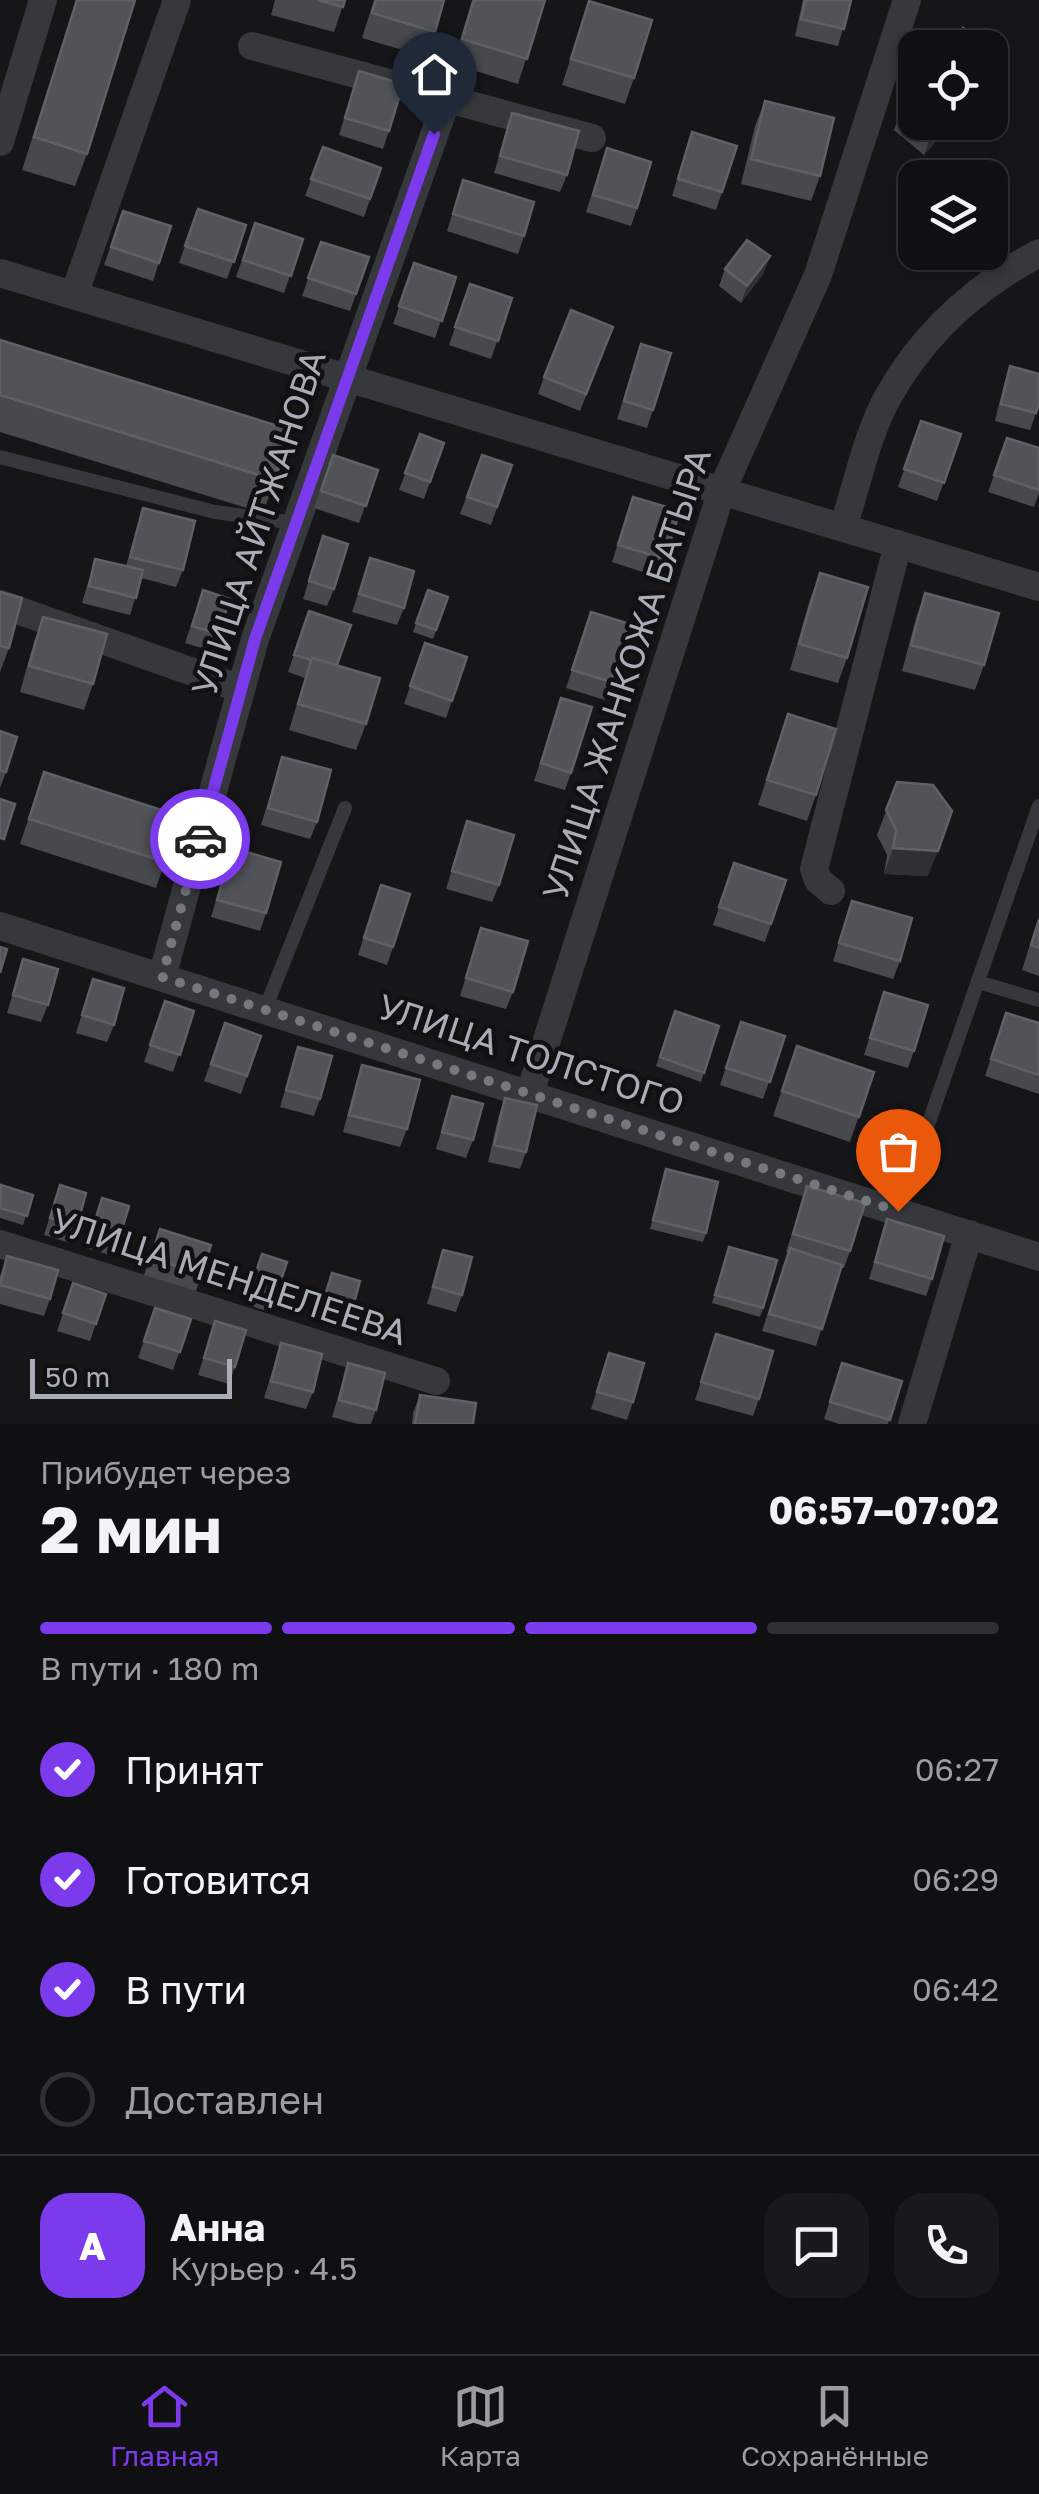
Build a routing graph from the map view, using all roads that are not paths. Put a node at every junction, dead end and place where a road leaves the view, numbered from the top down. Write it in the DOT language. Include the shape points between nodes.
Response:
graph roads {
  1 [pos="43,0"];
  2 [pos="177,0"];
  3 [pos="907,0"];
  4 [pos="252,46"];
  5 [pos="447,99"];
  6 [pos="592,138"];
  7 [pos="0,142"];
  8 [pos="1039,252"];
  9 [pos="0,273"];
  10 [pos="74,295"];
  11 [pos="346,375"];
  12 [pos="0,457"];
  13 [pos="722,490"];
  14 [pos="295,523"];
  15 [pos="843,528"];
  16 [pos="898,544"];
  17 [pos="1039,587"];
  18 [pos="0,604"];
  19 [pos="241,690"];
  20 [pos="1039,806"];
  21 [pos="345,808"];
  22 [pos="831,891"];
  23 [pos="0,926"];
  24 [pos="162,977"];
  25 [pos="978,982"];
  26 [pos="1039,1000"];
  27 [pos="265,1010"];
  28 [pos="530,1093"];
  29 [pos="898,1211"];
  30 [pos="969,1234"];
  31 [pos="0,1244"];
  32 [pos="1039,1257"];
  33 [pos="436,1381"];
  34 [pos="912,1424"];
  1 -- 7 [label="street"];
  2 -- 10 [label="street"];
  3 -- 13 [label="street, УЛИЦА ЖАНКОЖА БАТЫРА" via="818,276"];
  4 -- 5 [label="street"];
  5 -- 6 [label="street"];
  5 -- 11 [label="street, УЛИЦА АЙТЖАНОВА"];
  8 -- 15 [label="street" via="941,322 887,397"];
  9 -- 10 [label="street"];
  10 -- 11 [label="street"];
  11 -- 13 [label="street"];
  11 -- 14 [label="street, УЛИЦА АЙТЖАНОВА"];
  12 -- 14 [label="lane" via="215,512"];
  13 -- 15 [label="street"];
  13 -- 28 [label="street, УЛИЦА ЖАНКОЖА БАТЫРА"];
  14 -- 19 [label="street, УЛИЦА АЙТЖАНОВА"];
  15 -- 16 [label="street"];
  16 -- 17 [label="street"];
  16 -- 22 [label="street" via="814,869"];
  18 -- 19 [label="street"];
  19 -- 24 [label="street, УЛИЦА АЙТЖАНОВА"];
  20 -- 25 [label="lane"];
  21 -- 27 [label="lane"];
  23 -- 24 [label="street, УЛИЦА ТОЛСТОГО"];
  24 -- 27 [label="street, УЛИЦА ТОЛСТОГО"];
  25 -- 26 [label="lane"];
  25 -- 29 [label="lane"];
  27 -- 28 [label="street, УЛИЦА ТОЛСТОГО"];
  28 -- 29 [label="street, УЛИЦА ТОЛСТОГО"];
  29 -- 30 [label="street, УЛИЦА ТОЛСТОГО"];
  30 -- 32 [label="street, УЛИЦА ТОЛСТОГО"];
  30 -- 34 [label="street"];
  31 -- 33 [label="street, УЛИЦА МЕНДЕЛЕЕВА"];
}
